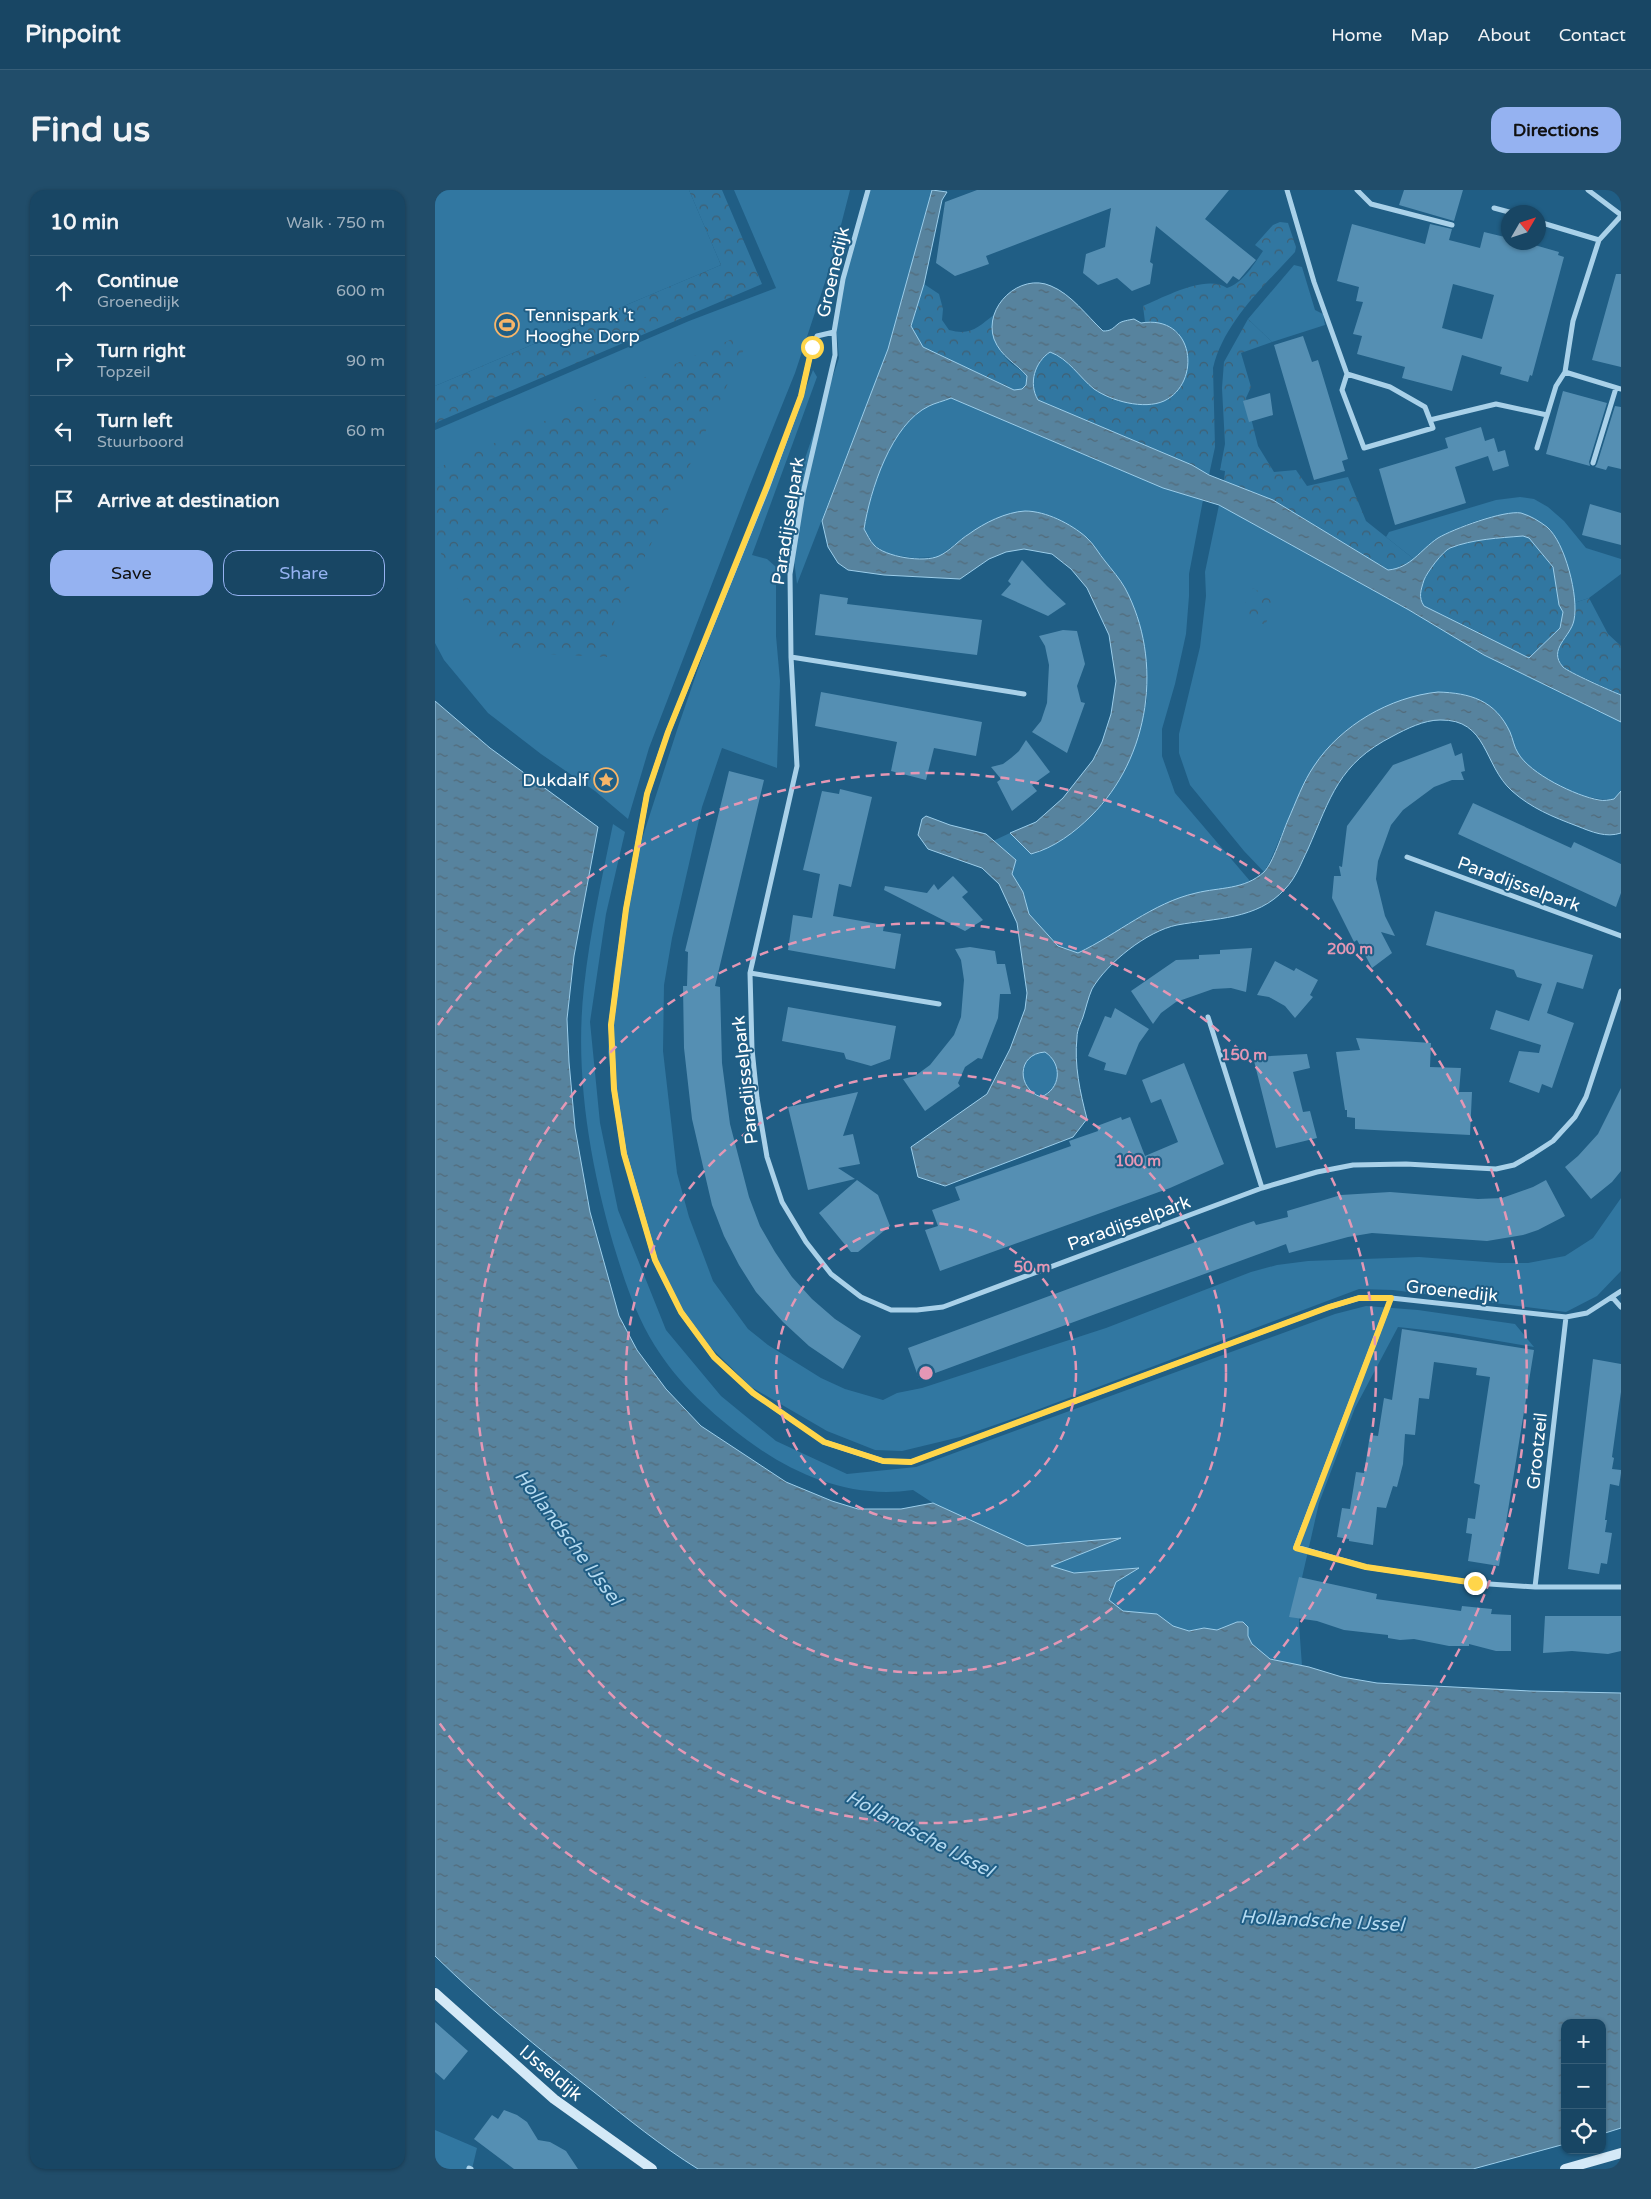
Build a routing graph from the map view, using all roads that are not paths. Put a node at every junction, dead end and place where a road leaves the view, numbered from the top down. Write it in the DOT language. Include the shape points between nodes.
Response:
graph roads {
  1 [pos="868,190"];
  2 [pos="1287,190"];
  3 [pos="1357,190"];
  4 [pos="1588,190"];
  5 [pos="1493,208"];
  6 [pos="1501,210"];
  7 [pos="1621,215"];
  8 [pos="1546,224"];
  9 [pos="1452,225"];
  10 [pos="1599,240"];
  11 [pos="834,332"];
  12 [pos="1565,372"];
  13 [pos="1347,374"];
  14 [pos="1618,388"];
  15 [pos="1547,415"];
  16 [pos="1430,420"];
  17 [pos="1537,448"];
  18 [pos="1593,463"];
  19 [pos="791,657"];
  20 [pos="1024,694"];
  21 [pos="1407,857"];
  22 [pos="1621,936"];
  23 [pos="750,973"];
  24 [pos="1621,991"];
  25 [pos="939,1004"];
  26 [pos="1208,1017"];
  27 [pos="1263,1188"];
  28 [pos="1621,1291"];
  29 [pos="1391,1298"];
  30 [pos="1613,1298"];
  31 [pos="1621,1307"];
  32 [pos="1565,1317"];
  33 [pos="1535,1587"];
  34 [pos="1621,1587"];
  35 [pos="435,1993"];
  36 [pos="1621,2153"];
  37 [pos="651,2169"];
  38 [pos="1565,2169"];
  1 -- 11 [label="street, Groenedijk" via="843,279"];
  2 -- 13 [label="street" via="1313,282"];
  3 -- 9 [label="street" via="1371,204"];
  4 -- 7 [label="street"];
  5 -- 6 [label="street"];
  7 -- 10 [label="street"];
  8 -- 10 [label="street"];
  10 -- 12 [label="street" via="1573,321"];
  11 -- 19 [label="street, Paradijsselpark" via="835,355 803,493 790,574"];
  11 -- 29 [label="street, Groenedijk" via="817,336 812,347 801,396 771,477 668,732 647,794 626,909 611,1025 614,1089 624,1154 639,1210 655,1260 681,1312 714,1357 753,1393 824,1442 883,1461 911,1462 1329,1307 1359,1298"];
  12 -- 14 [label="street"];
  12 -- 15 [label="street" via="1556,386"];
  13 -- 16 [label="street" via="1390,387 1425,408"];
  13 -- 16 [label="street" via="1342,390 1364,448 1433,428"];
  14 -- 18 [label="street"];
  15 -- 16 [label="street" via="1496,404"];
  15 -- 17 [label="street"];
  19 -- 20 [label="street"];
  19 -- 23 [label="street, Paradijsselpark" via="797,766"];
  21 -- 22 [label="street, Paradijsselpark"];
  23 -- 25 [label="street"];
  23 -- 27 [label="street, Paradijsselpark" via="757,1098 767,1157 782,1202 806,1242 831,1274 861,1297 891,1310 943,1307"];
  24 -- 27 [label="street, Paradijsselpark" via="1583,1104 1553,1141 1533,1154 1496,1169 1353,1165"];
  26 -- 27 [label="street"];
  28 -- 30 [label="street, Groenedijk"];
  29 -- 32 [label="street, Groenedijk"];
  29 -- 33 [label="street" via="1296,1548 1366,1567 1475,1583"];
  30 -- 31 [label="street"];
  30 -- 32 [label="street, Groenedijk" via="1587,1313"];
  32 -- 33 [label="street, Grootzeil"];
  33 -- 34 [label="street"];
  35 -- 37 [label="street, IJsseldijk" via="554,2099"];
  36 -- 38 [label="street"];
}
